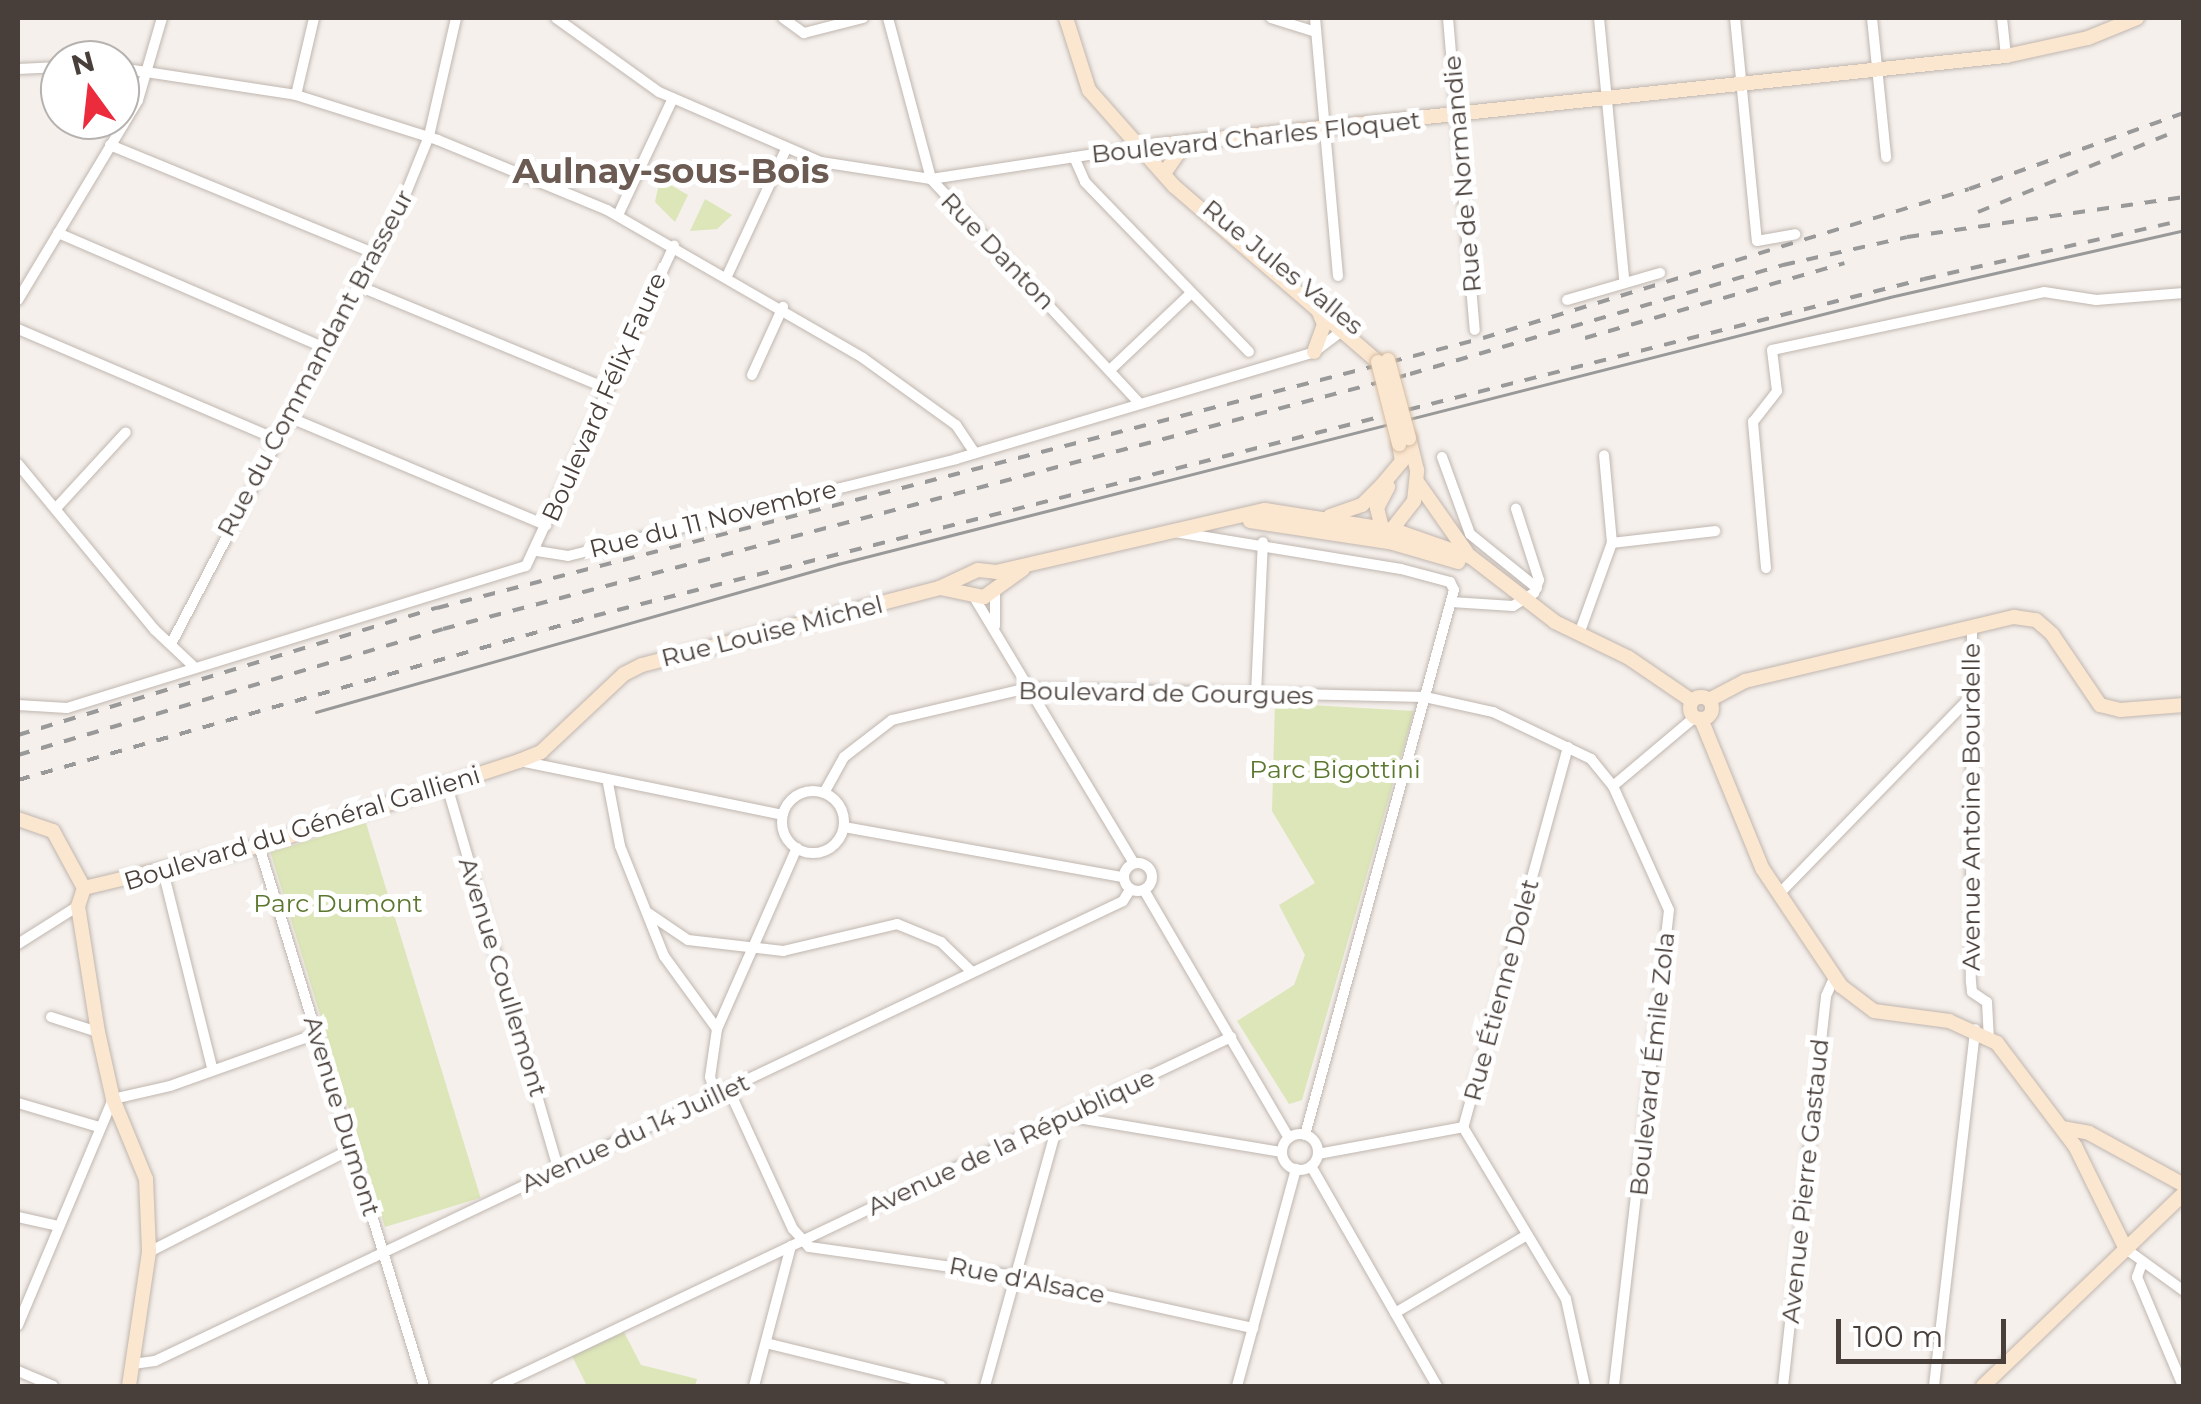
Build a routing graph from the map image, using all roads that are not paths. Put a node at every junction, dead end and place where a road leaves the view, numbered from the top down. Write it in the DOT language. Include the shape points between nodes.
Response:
graph roads {
  1 [pos="162,18"];
  2 [pos="314,18"];
  3 [pos="456,18"];
  4 [pos="556,18"];
  5 [pos="783,18"];
  6 [pos="863,18"];
  7 [pos="888,18"];
  8 [pos="1066,18"];
  9 [pos="1271,18"];
  10 [pos="1315,18"];
  11 [pos="1448,18"];
  12 [pos="1599,18"];
  13 [pos="1735,18"];
  14 [pos="1872,18"];
  15 [pos="2002,18"];
  16 [pos="2136,18"];
  17 [pos="1316,32"];
  18 [pos="2000,56"];
  19 [pos="1877,68"];
  20 [pos="140,69"];
  21 [pos="146,69"];
  22 [pos="1742,82"];
  23 [pos="296,94"];
  24 [pos="672,98"];
  25 [pos="1606,99"];
  26 [pos="1458,114"];
  27 [pos="1323,126"];
  28 [pos="429,136"];
  29 [pos="1185,143"];
  30 [pos="110,146"];
  31 [pos="1142,147"];
  32 [pos="786,148"];
  33 [pos="1074,158"];
  34 [pos="1886,158"];
  35 [pos="1169,176"];
  36 [pos="931,179"];
  37 [pos="618,215"];
  38 [pos="58,233"];
  39 [pos="1796,234"];
  40 [pos="674,245"];
  41 [pos="376,254"];
  42 [pos="1660,273"];
  43 [pos="728,274"];
  44 [pos="1338,276"];
  45 [pos="1624,280"];
  46 [pos="362,287"];
  47 [pos="2184,293"];
  48 [pos="1191,294"];
  49 [pos="18,300"];
  50 [pos="1567,300"];
  51 [pos="783,307"];
  52 [pos="1318,309"];
  53 [pos="1348,327"];
  54 [pos="18,328"];
  55 [pos="1475,330"];
  56 [pos="327,350"];
  57 [pos="1249,352"];
  58 [pos="1314,352"];
  59 [pos="1111,369"];
  60 [pos="752,374"];
  61 [pos="608,389"];
  62 [pos="1138,402"];
  63 [pos="292,418"];
  64 [pos="126,432"];
  65 [pos="276,439"];
  66 [pos="1404,441"];
  67 [pos="976,453"];
  68 [pos="1604,455"];
  69 [pos="1442,456"];
  70 [pos="1402,461"];
  71 [pos="18,464"];
  72 [pos="1418,484"];
  73 [pos="58,506"];
  74 [pos="1516,509"];
  75 [pos="1324,518"];
  76 [pos="546,525"];
  77 [pos="1175,530"];
  78 [pos="1715,531"];
  79 [pos="1385,535"];
  80 [pos="1263,542"];
  81 [pos="1612,543"];
  82 [pos="537,550"];
  83 [pos="1471,558"];
  84 [pos="1766,568"];
  85 [pos="1490,577"];
  86 [pos="997,583"];
  87 [pos="1538,588"];
  88 [pos="968,590"];
  89 [pos="1452,602"];
  90 [pos="1527,602"];
  91 [pos="996,627"];
  92 [pos="1972,627"];
  93 [pos="1579,634"];
  94 [pos="171,644"];
  95 [pos="192,665"];
  96 [pos="1027,688"];
  97 [pos="1256,694"];
  98 [pos="1425,697"];
  99 [pos="1969,699"];
  100 [pos="1709,700"];
  101 [pos="1692,701"];
  102 [pos="18,705"];
  103 [pos="2184,705"];
  104 [pos="1698,718"];
  105 [pos="1568,747"];
  106 [pos="519,761"];
  107 [pos="608,783"];
  108 [pos="447,786"];
  109 [pos="1613,786"];
  110 [pos="824,793"];
  111 [pos="783,815"];
  112 [pos="18,819"];
  113 [pos="844,828"];
  114 [pos="260,846"];
  115 [pos="797,848"];
  116 [pos="1134,863"];
  117 [pos="163,872"];
  118 [pos="1123,877"];
  119 [pos="84,888"];
  120 [pos="1130,890"];
  121 [pos="1144,890"];
  122 [pos="1780,893"];
  123 [pos="78,906"];
  124 [pos="648,913"];
  125 [pos="18,944"];
  126 [pos="756,945"];
  127 [pos="972,972"];
  128 [pos="1834,978"];
  129 [pos="50,1017"];
  130 [pos="1975,1028"];
  131 [pos="717,1029"];
  132 [pos="98,1032"];
  133 [pos="316,1034"];
  134 [pos="1231,1037"];
  135 [pos="1989,1037"];
  136 [pos="212,1068"];
  137 [pos="728,1088"];
  138 [pos="715,1094"];
  139 [pos="112,1098"];
  140 [pos="18,1103"];
  141 [pos="1062,1118"];
  142 [pos="98,1127"];
  143 [pos="1463,1127"];
  144 [pos="2062,1128"];
  145 [pos="1306,1135"];
  146 [pos="1289,1138"];
  147 [pos="351,1149"];
  148 [pos="1282,1152"];
  149 [pos="1318,1154"];
  150 [pos="1311,1166"];
  151 [pos="558,1169"];
  152 [pos="1296,1169"];
  153 [pos="2184,1185"];
  154 [pos="2184,1193"];
  155 [pos="18,1217"];
  156 [pos="59,1226"];
  157 [pos="1527,1235"];
  158 [pos="795,1244"];
  159 [pos="2126,1249"];
  160 [pos="149,1252"];
  161 [pos="385,1252"];
  162 [pos="2141,1266"];
  163 [pos="1016,1276"];
  164 [pos="2184,1292"];
  165 [pos="1395,1313"];
  166 [pos="18,1324"];
  167 [pos="1253,1328"];
  168 [pos="766,1343"];
  169 [pos="133,1364"];
  170 [pos="18,1371"];
  171 [pos="1429,1381"];
  172 [pos="53,1386"];
  173 [pos="129,1386"];
  174 [pos="424,1386"];
  175 [pos="498,1386"];
  176 [pos="754,1386"];
  177 [pos="941,1386"];
  178 [pos="984,1386"];
  179 [pos="1237,1386"];
  180 [pos="1437,1386"];
  181 [pos="1585,1386"];
  182 [pos="1614,1386"];
  183 [pos="1783,1386"];
  184 [pos="1934,1386"];
  185 [pos="1983,1386"];
  186 [pos="2183,1386"];
  1 -- 21 [label="street"];
  2 -- 23 [label="street"];
  3 -- 28 [label="street, Rue du Commandant Brasseur"];
  4 -- 24 [label="street, Boulevard Charles Floquet"];
  5 -- 6 [label="street" via="804,33"];
  7 -- 36 [label="street, Rue Danton"];
  8 -- 31 [label="street, Rue Jules Valles" via="1088,90"];
  9 -- 17 [label="street"];
  10 -- 17 [label="street"];
  11 -- 26 [label="street, Rue de Normandie"];
  12 -- 25 [label="street"];
  13 -- 22 [label="street"];
  14 -- 19 [label="street"];
  15 -- 18 [label="street"];
  16 -- 18 [label="street, Boulevard Charles Floquet" via="2088,38"];
  17 -- 27 [label="street"];
  18 -- 19 [label="street, Boulevard Charles Floquet"];
  19 -- 22 [label="street, Boulevard Charles Floquet"];
  19 -- 34 [label="street"];
  20 -- 21 [label="street"];
  21 -- 23 [label="street"];
  21 -- 30 [label="street" via="138,100"];
  22 -- 25 [label="street, Boulevard Charles Floquet"];
  22 -- 39 [label="street" via="1758,241"];
  23 -- 28 [label="street"];
  24 -- 32 [label="street, Boulevard Charles Floquet"];
  24 -- 37 [label="street"];
  25 -- 26 [label="street, Boulevard Charles Floquet"];
  25 -- 45 [label="street"];
  26 -- 27 [label="street, Boulevard Charles Floquet"];
  26 -- 55 [label="street, Rue de Normandie"];
  27 -- 29 [label="street, Boulevard Charles Floquet"];
  27 -- 44 [label="street"];
  28 -- 37 [label="street"];
  28 -- 41 [label="street, Rue du Commandant Brasseur"];
  29 -- 31 [label="street, Boulevard Charles Floquet"];
  29 -- 35 [label="street"];
  30 -- 38 [label="street"];
  30 -- 41 [label="street"];
  31 -- 33 [label="street, Boulevard Charles Floquet"];
  31 -- 35 [label="street, Rue Jules Valles"];
  32 -- 36 [label="street, Boulevard Charles Floquet" via="821,162"];
  32 -- 43 [label="street"];
  33 -- 36 [label="street, Boulevard Charles Floquet"];
  33 -- 48 [label="street" via="1077,174"];
  35 -- 52 [label="street, Rue Jules Valles"];
  35 -- 53 [label="street, Rue Jules Valles"];
  36 -- 59 [label="street, Rue Danton"];
  37 -- 40 [label="street"];
  38 -- 49 [label="street"];
  38 -- 56 [label="street"];
  40 -- 43 [label="street"];
  40 -- 61 [label="street, Boulevard Félix Faure"];
  41 -- 46 [label="street, Rue du Commandant Brasseur"];
  42 -- 45 [label="street"];
  43 -- 51 [label="street"];
  45 -- 50 [label="street"];
  46 -- 56 [label="street, Rue du Commandant Brasseur"];
  46 -- 61 [label="street"];
  47 -- 84 [label="street" via="2096,300 2044,292 1772,350 1777,390 1752,422"];
  48 -- 57 [label="street"];
  48 -- 59 [label="street"];
  51 -- 60 [label="street"];
  51 -- 67 [label="street" via="956,425"];
  52 -- 53 [label="street, Rue Jules Valles"];
  52 -- 58 [label="street" via="1324,324"];
  53 -- 58 [label="street, Rue du 11 Novembre"];
  53 -- 66 [label="street, Rue Jules Valles, bridge" via="1383,361"];
  54 -- 65 [label="street"];
  56 -- 63 [label="street, Rue du Commandant Brasseur"];
  58 -- 62 [label="street, Rue du 11 Novembre"];
  59 -- 62 [label="street, Rue Danton"];
  61 -- 76 [label="street, Boulevard Félix Faure"];
  62 -- 67 [label="street, Rue du 11 Novembre"];
  63 -- 65 [label="street, Rue du Commandant Brasseur"];
  63 -- 76 [label="street"];
  64 -- 73 [label="street"];
  65 -- 94 [label="street, Rue du Commandant Brasseur"];
  66 -- 70 [label="street"];
  66 -- 72 [label="street"];
  67 -- 82 [label="street, Rue du 11 Novembre" via="568,556"];
  68 -- 81 [label="street"];
  69 -- 87 [label="street" via="1470,534"];
  70 -- 75 [label="street" via="1362,504"];
  70 -- 79 [label="street" via="1377,508"];
  71 -- 73 [label="street"];
  72 -- 79 [label="street"];
  72 -- 83 [label="street"];
  73 -- 94 [label="street"];
  74 -- 87 [label="street"];
  75 -- 77 [label="street, Rue Louise Michel" via="1265,510"];
  75 -- 79 [label="street, Rue Louise Michel"];
  76 -- 82 [label="street, Boulevard Félix Faure"];
  77 -- 79 [label="street, Rue Louise Michel" via="1265,519"];
  77 -- 80 [label="street, Rue Louise Michel"];
  77 -- 86 [label="street, Rue Louise Michel" via="1033,564"];
  78 -- 81 [label="street"];
  79 -- 83 [label="street, Rue Louise Michel"];
  79 -- 85 [label="street, Rue Louise Michel"];
  80 -- 89 [label="street, Rue Louise Michel" via="1450,582"];
  80 -- 97 [label="street"];
  81 -- 93 [label="street"];
  82 -- 95 [label="street" via="522,568"];
  83 -- 85 [label="street, Rue Louise Michel"];
  85 -- 90 [label="street"];
  86 -- 88 [label="street, Rue Louise Michel"];
  86 -- 88 [label="street, Rue Louise Michel" via="978,570"];
  86 -- 91 [label="street"];
  87 -- 90 [label="street"];
  88 -- 91 [label="street"];
  88 -- 106 [label="street, Rue Louise Michel" via="939,588 634,668 554,742"];
  89 -- 90 [label="street"];
  89 -- 98 [label="street"];
  90 -- 93 [label="street"];
  91 -- 96 [label="street"];
  92 -- 99 [label="street, Avenue Antoine Bourdelle"];
  92 -- 100 [label="street" via="1745,681"];
  92 -- 103 [label="street" via="2014,617 2036,620 2100,705"];
  93 -- 101 [label="street"];
  94 -- 95 [label="street"];
  95 -- 102 [label="street" via="68,708"];
  96 -- 97 [label="street, Boulevard de Gourgues"];
  96 -- 110 [label="street, Boulevard de Gourgues" via="892,720 844,758"];
  96 -- 116 [label="street"];
  97 -- 98 [label="street, Boulevard de Gourgues"];
  98 -- 105 [label="street, Boulevard Émile Zola" via="1493,712"];
  98 -- 145 [label="street"];
  99 -- 122 [label="street"];
  99 -- 135 [label="street, Avenue Antoine Bourdelle" via="1971,982 1972,992 1988,1002"];
  100 -- 101 [label="street"];
  100 -- 104 [label="street" via="1712,712"];
  101 -- 104 [label="street"];
  104 -- 109 [label="street"];
  104 -- 122 [label="street" via="1729,796"];
  105 -- 109 [label="street, Boulevard Émile Zola" via="1591,759"];
  105 -- 143 [label="street, Rue Étienne Dolet"];
  106 -- 107 [label="street"];
  106 -- 108 [label="street, Boulevard du Général Gallieni"];
  107 -- 111 [label="street"];
  107 -- 124 [label="street" via="620,846"];
  108 -- 114 [label="street, Boulevard du Général Gallieni"];
  108 -- 151 [label="street, Avenue Coullemont"];
  109 -- 182 [label="street, Boulevard Émile Zola" via="1669,910"];
  110 -- 111 [label="street" via="794,797"];
  110 -- 113 [label="street" via="842,810"];
  111 -- 115 [label="street" via="785,834"];
  112 -- 119 [label="street" via="53,831"];
  113 -- 115 [label="street" via="826,850"];
  113 -- 118 [label="street"];
  114 -- 117 [label="street, Boulevard du Général Gallieni"];
  114 -- 133 [label="street, Avenue Dumont"];
  115 -- 126 [label="street"];
  116 -- 118 [label="street"];
  116 -- 121 [label="street" via="1150,870"];
  117 -- 119 [label="street, Boulevard du Général Gallieni"];
  117 -- 136 [label="street"];
  118 -- 120 [label="street"];
  119 -- 123 [label="street"];
  120 -- 121 [label="street"];
  120 -- 127 [label="street, Avenue du 14 Juillet" via="1122,900"];
  121 -- 134 [label="street"];
  122 -- 128 [label="street"];
  123 -- 125 [label="street"];
  123 -- 132 [label="street"];
  124 -- 126 [label="street" via="688,940"];
  124 -- 131 [label="street" via="664,956"];
  126 -- 127 [label="street" via="805,950 867,927 897,924 941,942"];
  126 -- 131 [label="street"];
  127 -- 137 [label="street, Avenue du 14 Juillet"];
  128 -- 130 [label="street" via="1874,1011"];
  128 -- 183 [label="street, Avenue Pierre Gastaud" via="1826,996"];
  129 -- 132 [label="street"];
  130 -- 135 [label="street"];
  130 -- 184 [label="street"];
  131 -- 138 [label="street" via="710,1077"];
  132 -- 139 [label="street"];
  133 -- 136 [label="street"];
  133 -- 147 [label="street, Avenue Dumont"];
  134 -- 141 [label="street, Avenue de la République"];
  134 -- 146 [label="street"];
  135 -- 144 [label="street"];
  136 -- 139 [label="street"];
  137 -- 138 [label="street, Avenue du 14 Juillet"];
  137 -- 158 [label="street"];
  138 -- 151 [label="street, Avenue du 14 Juillet"];
  139 -- 142 [label="street"];
  139 -- 160 [label="street" via="146,1179"];
  140 -- 142 [label="street"];
  141 -- 148 [label="street"];
  141 -- 158 [label="street, Avenue de la République"];
  141 -- 163 [label="street"];
  142 -- 156 [label="street"];
  143 -- 149 [label="street"];
  143 -- 157 [label="street, Rue Étienne Dolet"];
  144 -- 153 [label="street" via="2089,1133"];
  144 -- 159 [label="street"];
  145 -- 146 [label="street"];
  145 -- 149 [label="street"];
  146 -- 148 [label="street"];
  147 -- 160 [label="street"];
  147 -- 161 [label="street, Avenue Dumont"];
  148 -- 152 [label="street"];
  149 -- 150 [label="street"];
  150 -- 152 [label="street"];
  150 -- 165 [label="street"];
  151 -- 161 [label="street, Avenue du 14 Juillet"];
  152 -- 167 [label="street"];
  154 -- 159 [label="street"];
  155 -- 156 [label="street"];
  156 -- 166 [label="street"];
  157 -- 165 [label="street"];
  157 -- 181 [label="street, Rue Étienne Dolet" via="1566,1299"];
  158 -- 163 [label="street, Rue d'Alsace"];
  158 -- 168 [label="street"];
  158 -- 175 [label="street, Avenue de la République"];
  159 -- 162 [label="street"];
  159 -- 185 [label="street"];
  160 -- 169 [label="street"];
  161 -- 169 [label="street, Avenue du 14 Juillet" via="155,1361"];
  161 -- 174 [label="street, Avenue Dumont"];
  162 -- 164 [label="street"];
  162 -- 186 [label="street" via="2137,1277"];
  163 -- 167 [label="street, Rue d'Alsace"];
  163 -- 178 [label="street"];
  165 -- 171 [label="street"];
  167 -- 179 [label="street"];
  168 -- 176 [label="street"];
  168 -- 177 [label="street"];
  169 -- 173 [label="street"];
  170 -- 172 [label="street"];
  171 -- 180 [label="street"];
}
